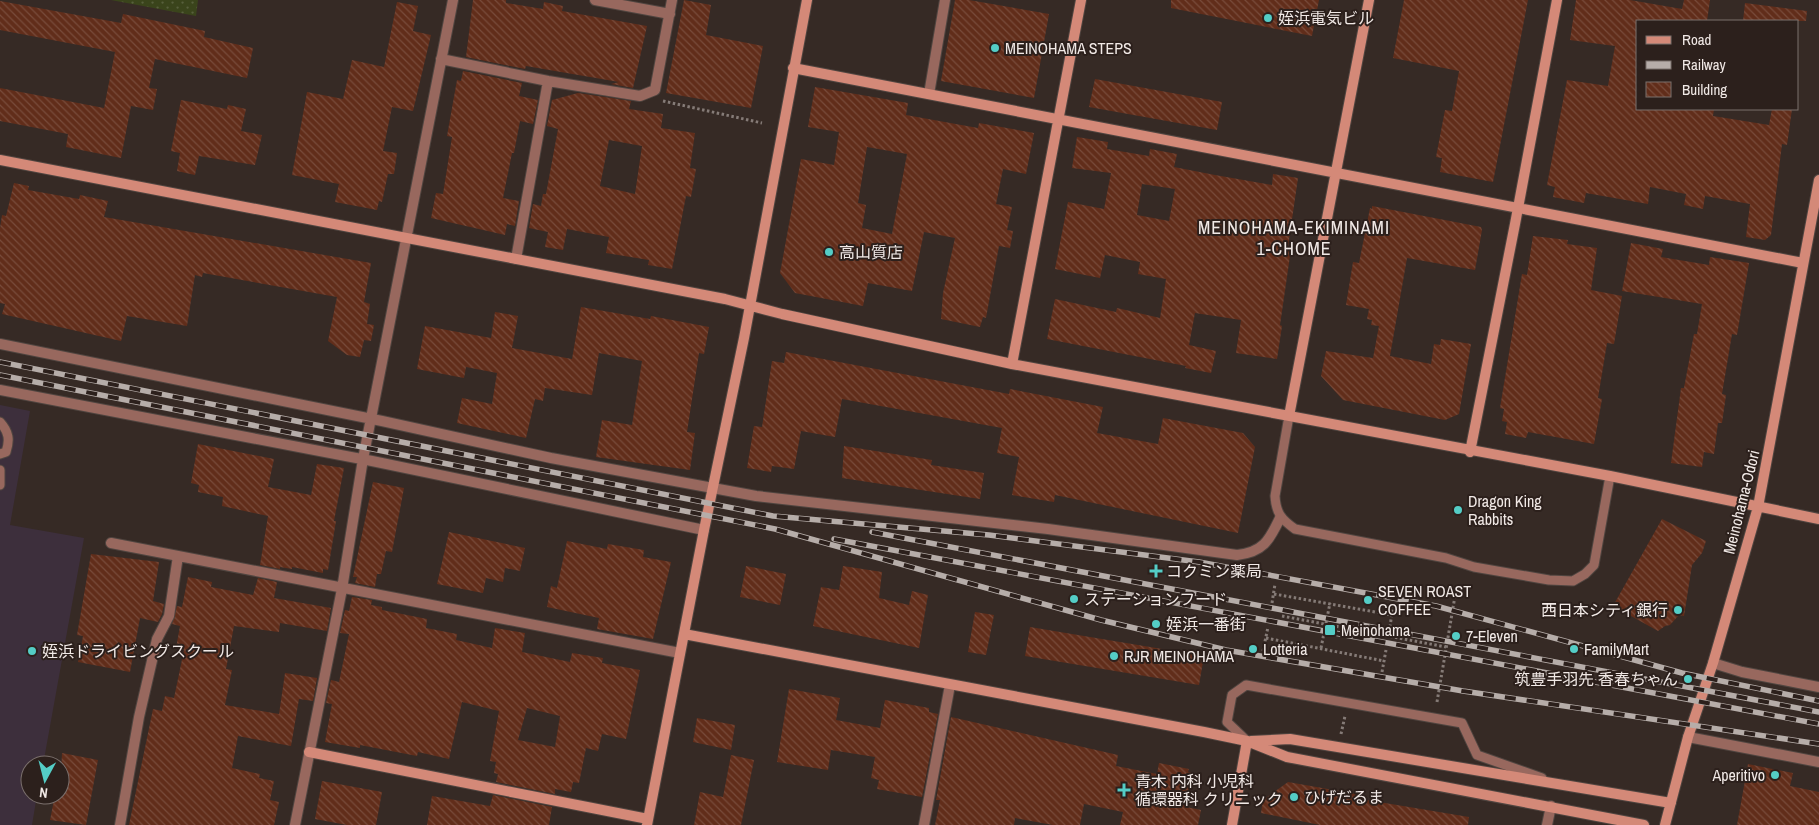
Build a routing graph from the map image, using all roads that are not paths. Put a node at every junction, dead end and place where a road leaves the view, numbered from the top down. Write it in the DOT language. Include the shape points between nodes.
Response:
graph roads {
  1 [pos="453,0"];
  2 [pos="595,0"];
  3 [pos="672,0"];
  4 [pos="807,0"];
  5 [pos="945,0"];
  6 [pos="1081,0"];
  7 [pos="1369,0"];
  8 [pos="1556,0"];
  9 [pos="670,14"];
  10 [pos="441,60"];
  11 [pos="794,68"];
  12 [pos="548,81"];
  13 [pos="928,94"];
  14 [pos="1059,119"];
  15 [pos="0,160"];
  16 [pos="1337,171"];
  17 [pos="1819,180"];
  18 [pos="1518,208"];
  19 [pos="407,236"];
  20 [pos="516,259"];
  21 [pos="1803,263"];
  22 [pos="750,306"];
  23 [pos="0,344"];
  24 [pos="1012,364"];
  25 [pos="0,390"];
  26 [pos="1290,416"];
  27 [pos="373,419"];
  28 [pos="0,422"];
  29 [pos="1470,452"];
  30 [pos="0,454"];
  31 [pos="363,459"];
  32 [pos="0,470"];
  33 [pos="1610,476"];
  34 [pos="0,485"];
  35 [pos="714,489"];
  36 [pos="1758,507"];
  37 [pos="1280,518"];
  38 [pos="1819,519"];
  39 [pos="704,530"];
  40 [pos="111,543"];
  41 [pos="178,556"];
  42 [pos="342,589"];
  43 [pos="684,634"];
  44 [pos="680,653"];
  45 [pos="1713,663"];
  46 [pos="950,685"];
  47 [pos="1819,687"];
  48 [pos="1688,737"];
  49 [pos="1247,742"];
  50 [pos="309,752"];
  51 [pos="1819,762"];
  52 [pos="1556,783"];
  53 [pos="1671,803"];
  54 [pos="1551,806"];
  55 [pos="648,822"];
  56 [pos="120,825"];
  57 [pos="295,825"];
  58 [pos="924,825"];
  59 [pos="1232,825"];
  60 [pos="1547,825"];
  61 [pos="1644,825"];
  62 [pos="1665,825"];
  1 -- 10 [label="street"];
  2 -- 9 [label="street"];
  3 -- 9 [label="street"];
  4 -- 11 [label="street"];
  5 -- 13 [label="street"];
  6 -- 14 [label="street"];
  7 -- 16 [label="street"];
  8 -- 18 [label="street"];
  9 -- 12 [label="street" via="655,90 640,96"];
  10 -- 12 [label="street"];
  10 -- 19 [label="street"];
  11 -- 13 [label="street"];
  11 -- 22 [label="street"];
  12 -- 20 [label="street"];
  13 -- 14 [label="street"];
  14 -- 16 [label="street"];
  14 -- 24 [label="street"];
  15 -- 19 [label="street"];
  16 -- 18 [label="street"];
  16 -- 26 [label="street"];
  17 -- 21 [label="street, Meinohama-Odori"];
  18 -- 21 [label="street"];
  18 -- 29 [label="street"];
  19 -- 20 [label="street"];
  19 -- 27 [label="street"];
  20 -- 22 [label="street"];
  21 -- 36 [label="street, Meinohama-Odori"];
  22 -- 24 [label="street"];
  22 -- 35 [label="street"];
  23 -- 27 [label="street"];
  24 -- 26 [label="street"];
  25 -- 31 [label="street"];
  26 -- 29 [label="street"];
  26 -- 37 [label="lane" via="1276,496"];
  27 -- 31 [label="street"];
  27 -- 35 [label="street"];
  28 -- 30 [label="lane" via="10,441 6,452"];
  29 -- 33 [label="street"];
  31 -- 39 [label="street"];
  31 -- 42 [label="street"];
  32 -- 34 [label="lane"];
  33 -- 36 [label="street"];
  33 -- 37 [label="lane" via="1594,565 1573,581 1474,567 1446,558 1295,529"];
  35 -- 37 [label="street" via="1237,555 1252,554 1266,544"];
  35 -- 39 [label="street"];
  36 -- 38 [label="street"];
  36 -- 45 [label="street, Meinohama-Odori"];
  39 -- 43 [label="street"];
  40 -- 41 [label="street"];
  41 -- 42 [label="street"];
  41 -- 56 [label="street" via="169,616 157,639 139,717"];
  42 -- 44 [label="street"];
  42 -- 50 [label="street"];
  43 -- 44 [label="street"];
  43 -- 46 [label="street"];
  44 -- 55 [label="street"];
  45 -- 47 [label="street"];
  45 -- 48 [label="street, Meinohama-Odori"];
  46 -- 49 [label="street"];
  46 -- 58 [label="street"];
  48 -- 51 [label="street"];
  48 -- 53 [label="street, Meinohama-Odori"];
  49 -- 52 [label="street" via="1290,739"];
  49 -- 52 [label="lane" via="1227,722 1232,695 1246,685 1462,723 1477,755"];
  49 -- 54 [label="street" via="1287,757"];
  49 -- 59 [label="street"];
  50 -- 55 [label="street"];
  50 -- 57 [label="street"];
  52 -- 53 [label="street"];
  53 -- 62 [label="street, Meinohama-Odori"];
  54 -- 60 [label="street"];
  54 -- 61 [label="street"];
}
